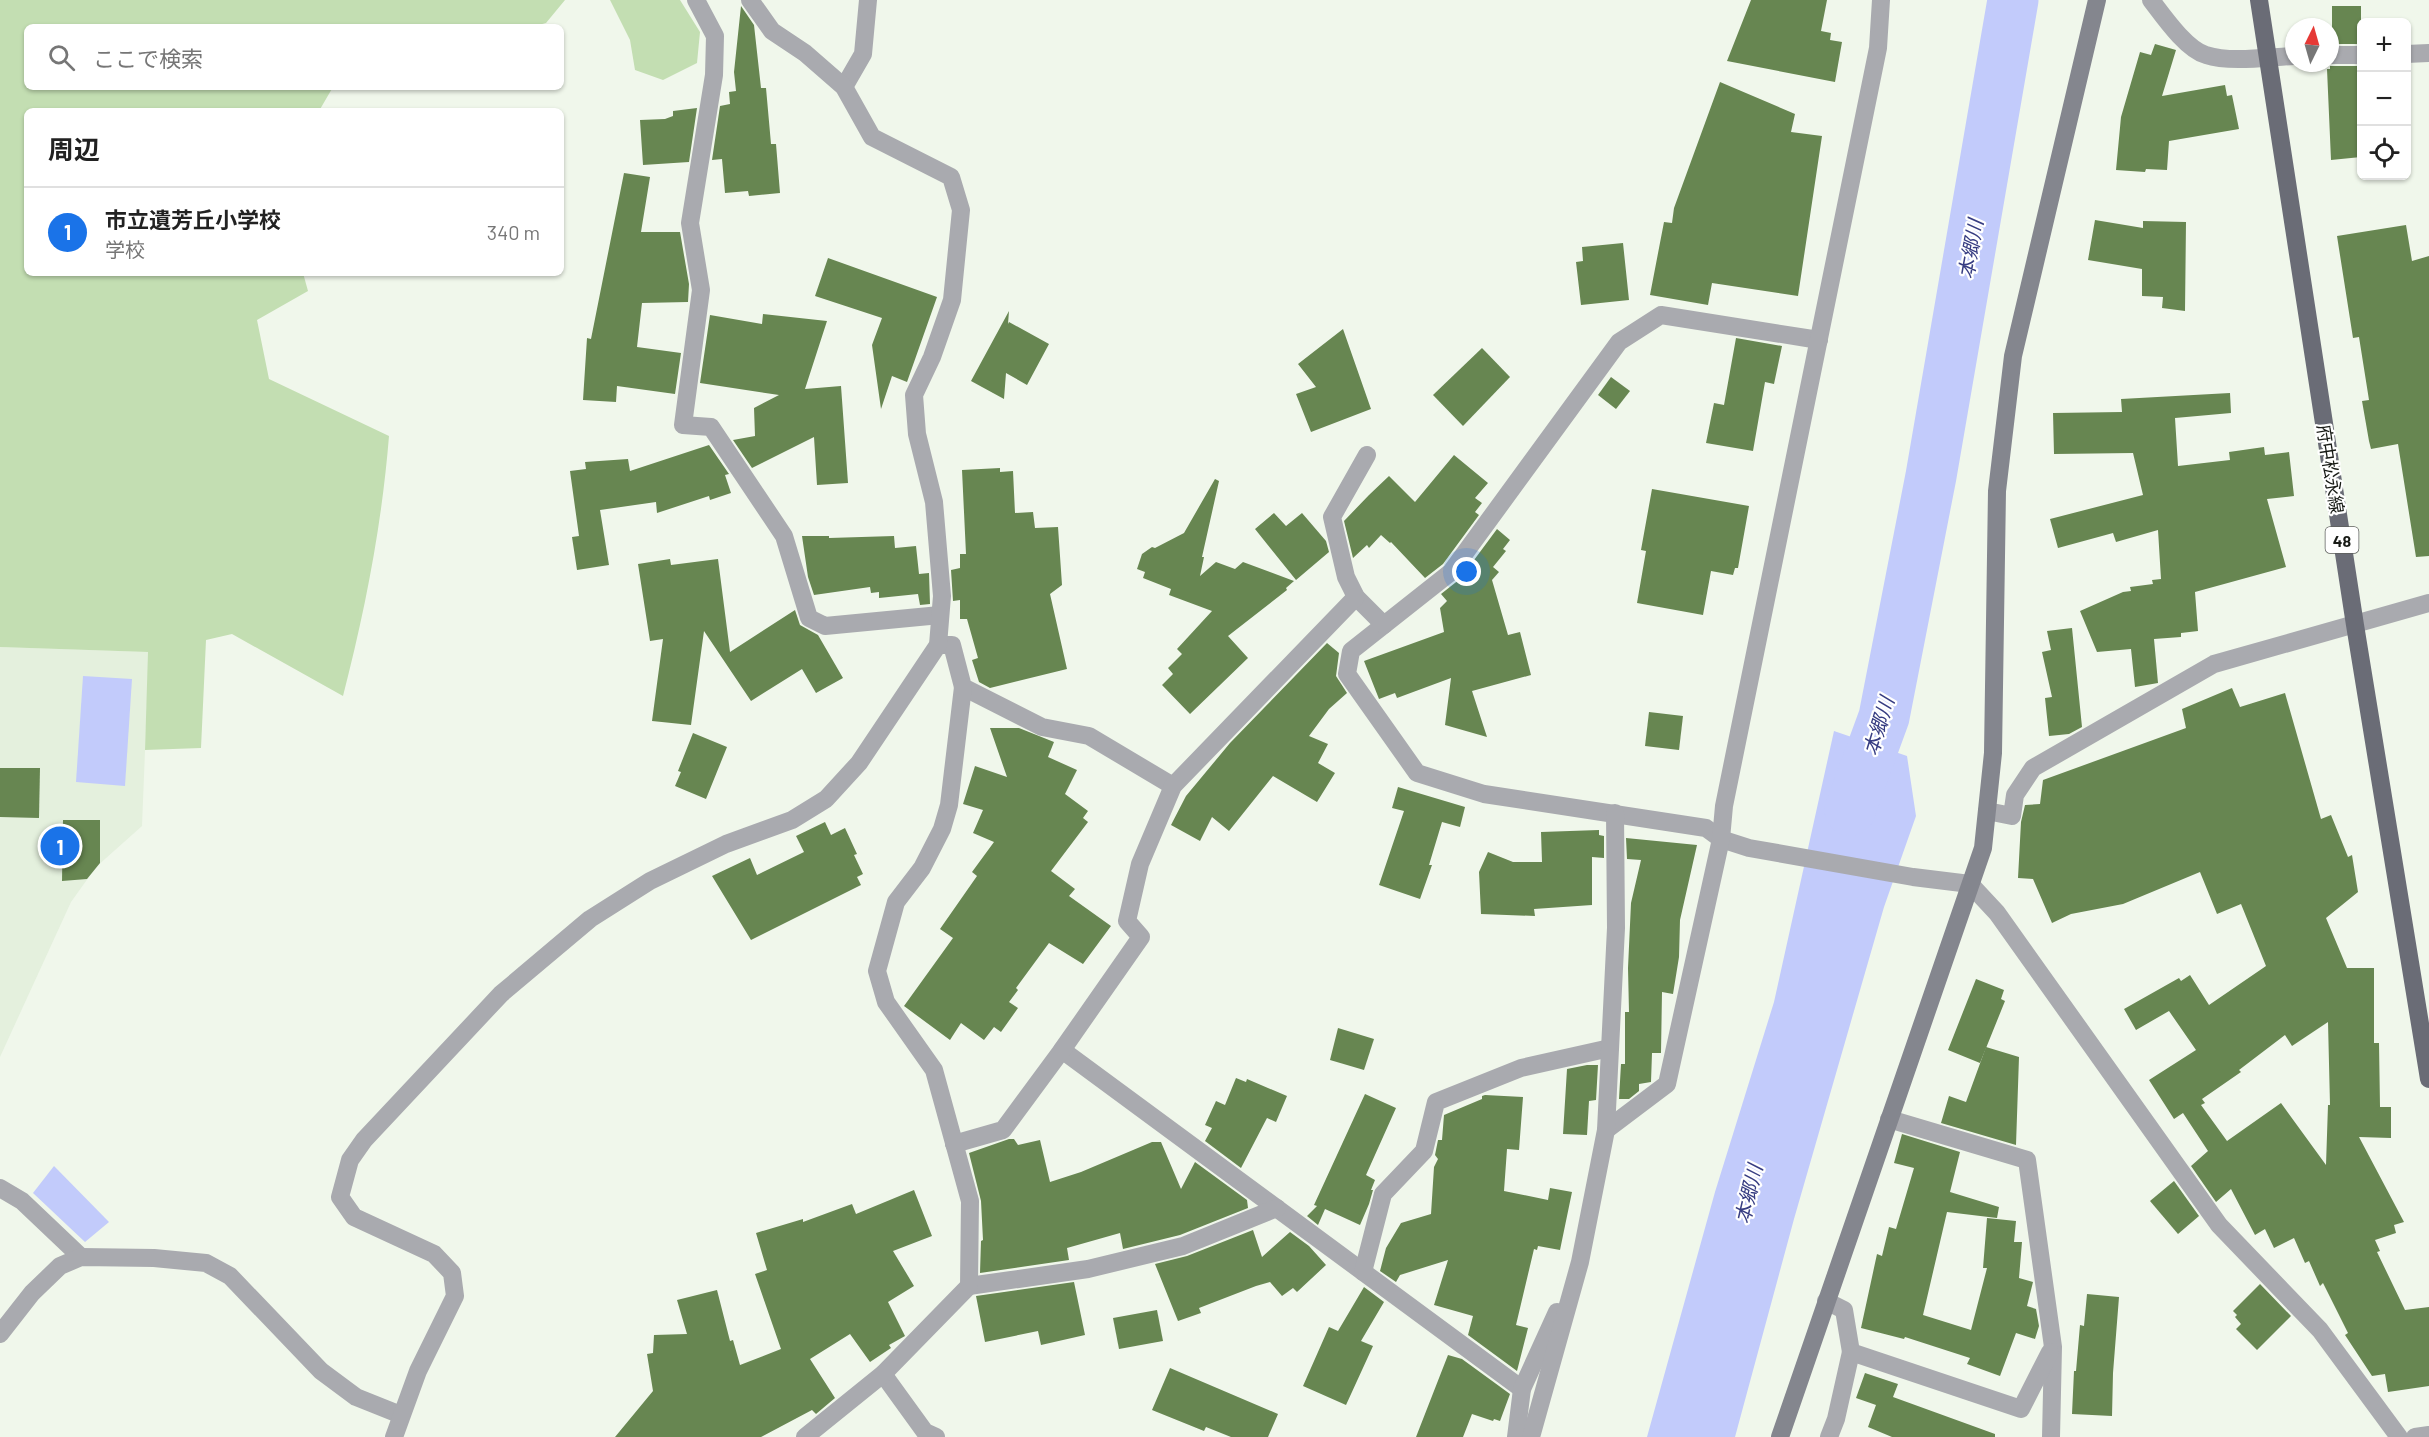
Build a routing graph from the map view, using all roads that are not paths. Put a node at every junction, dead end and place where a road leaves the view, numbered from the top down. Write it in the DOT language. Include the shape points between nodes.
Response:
graph roads {
  1 [pos="696,0"];
  2 [pos="750,0"];
  3 [pos="868,0"];
  4 [pos="1881,0"];
  5 [pos="2097,0"];
  6 [pos="2151,0"];
  7 [pos="2259,0"];
  8 [pos="2429,53"];
  9 [pos="2411,54"];
  10 [pos="2357,55"];
  11 [pos="2285,56"];
  12 [pos="2339,56"];
  13 [pos="2267,57"];
  14 [pos="844,87"];
  15 [pos="1819,340"];
  16 [pos="1367,456"];
  17 [pos="1356,597"];
  18 [pos="2429,603"];
  19 [pos="940,615"];
  20 [pos="1384,625"];
  21 [pos="2355,625"];
  22 [pos="938,645"];
  23 [pos="963,687"];
  24 [pos="1173,786"];
  25 [pos="1987,811"];
  26 [pos="1615,813"];
  27 [pos="1720,839"];
  28 [pos="1970,884"];
  29 [pos="1610,1048"];
  30 [pos="1062,1050"];
  31 [pos="2429,1079"];
  32 [pos="1889,1119"];
  33 [pos="1606,1130"];
  34 [pos="954,1144"];
  35 [pos="0,1188"];
  36 [pos="1277,1208"];
  37 [pos="81,1257"];
  38 [pos="1580,1262"];
  39 [pos="1363,1272"];
  40 [pos="969,1286"];
  41 [pos="1826,1302"];
  42 [pos="0,1334"];
  43 [pos="2053,1347"];
  44 [pos="1851,1352"];
  45 [pos="884,1374"];
  46 [pos="1522,1389"];
  47 [pos="401,1415"];
  48 [pos="2429,1435"];
  49 [pos="394,1437"];
  50 [pos="805,1437"];
  51 [pos="936,1437"];
  52 [pos="1516,1437"];
  53 [pos="1531,1437"];
  54 [pos="1780,1437"];
  55 [pos="1829,1437"];
  56 [pos="2051,1437"];
  57 [pos="2399,1437"];
  58 [pos="2415,1437"];
  1 -- 19 [label="street" via="716,36 714,75 690,223 701,290 683,424 711,427 784,536 809,618 825,626"];
  2 -- 14 [label="street" via="772,31"];
  3 -- 14 [label="street" via="863,54"];
  4 -- 15 [label="street" via="1878,48"];
  5 -- 25 [label="street" via="2013,356 1997,491 1993,753"];
  6 -- 13 [label="street" via="2174,31 2205,55"];
  7 -- 13 [label="main road, 府中松永線 / 48"];
  8 -- 9 [label="street"];
  10 -- 12 [label="street"];
  11 -- 13 [label="street"];
  13 -- 21 [label="main road, 府中松永線 / 48"];
  14 -- 19 [label="street" via="873,137 951,177 961,210 952,300 914,395 917,434 934,502 942,596"];
  15 -- 20 [label="street" via="1661,315 1618,342 1450,572"];
  15 -- 27 [label="street"];
  16 -- 17 [label="street" via="1332,517 1346,577"];
  17 -- 20 [label="street"];
  17 -- 24 [label="street"];
  18 -- 21 [label="street"];
  19 -- 22 [label="street"];
  20 -- 26 [label="street" via="1351,651 1347,674 1417,773 1484,794"];
  21 -- 25 [label="street" via="2214,664 2033,768 2015,795 2012,816"];
  21 -- 31 [label="main road, 府中松永線 / 48"];
  22 -- 23 [label="street" via="952,645"];
  22 -- 47 [label="street" via="859,763 826,799 792,820 726,844 650,881 590,919 501,994 364,1140 350,1160 340,1197 354,1217 434,1254 452,1273 455,1296"];
  23 -- 24 [label="street" via="1042,727 1089,736"];
  23 -- 34 [label="street" via="949,805 942,829 921,868 896,902 877,971 886,1002 934,1070"];
  24 -- 30 [label="street" via="1140,864 1127,921 1141,937"];
  25 -- 28 [label="street" via="1983,848"];
  26 -- 27 [label="street" via="1706,828"];
  26 -- 29 [label="street" via="1616,928"];
  27 -- 28 [label="street" via="1749,848"];
  27 -- 33 [label="street" via="1667,1083"];
  28 -- 32 [label="street"];
  28 -- 57 [label="street" via="1997,913 2219,1225 2320,1330"];
  29 -- 33 [label="street"];
  29 -- 39 [label="street" via="1521,1068 1436,1102 1424,1151 1383,1194"];
  30 -- 34 [label="street" via="1003,1130"];
  30 -- 36 [label="street"];
  32 -- 41 [label="street"];
  32 -- 43 [label="street" via="2027,1160"];
  33 -- 38 [label="street"];
  34 -- 40 [label="street" via="970,1201"];
  35 -- 37 [label="street" via="22,1201"];
  36 -- 39 [label="street"];
  36 -- 40 [label="street" via="1183,1246 1088,1269"];
  37 -- 42 [label="street" via="60,1266 32,1293"];
  37 -- 47 [label="street" via="206,1263 230,1276 321,1371 356,1397"];
  38 -- 46 [label="street"];
  38 -- 53 [label="street"];
  39 -- 46 [label="street"];
  40 -- 45 [label="street"];
  41 -- 44 [label="street" via="1844,1310"];
  41 -- 54 [label="street"];
  43 -- 44 [label="street" via="2020,1409"];
  43 -- 56 [label="street"];
  44 -- 55 [label="street"];
  45 -- 50 [label="street"];
  45 -- 51 [label="street" via="925,1432"];
  46 -- 52 [label="street"];
  47 -- 49 [label="street"];
  48 -- 58 [label="street"];
}
